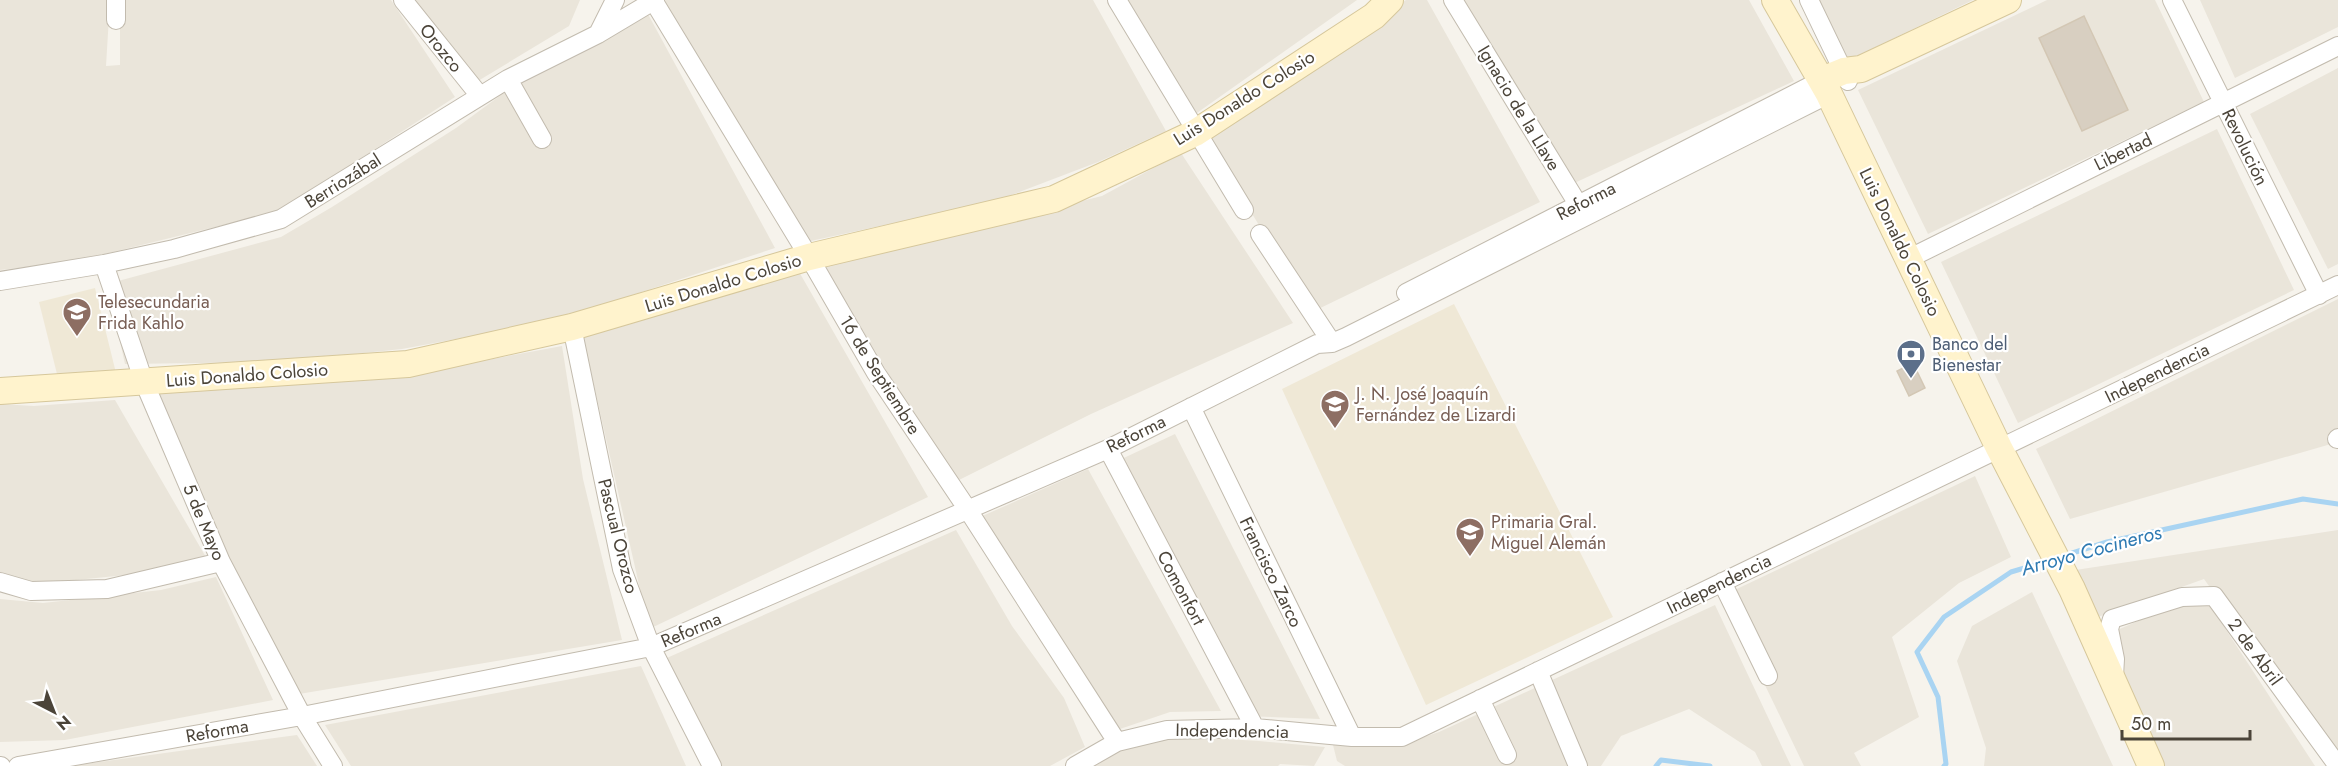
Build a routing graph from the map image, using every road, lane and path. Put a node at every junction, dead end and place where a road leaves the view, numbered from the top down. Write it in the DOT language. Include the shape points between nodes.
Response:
graph roads {
  1 [pos="116,0"];
  2 [pos="402,0"];
  3 [pos="615,0"];
  4 [pos="654,0"];
  5 [pos="1117,0"];
  6 [pos="1390,0"];
  7 [pos="1453,0"];
  8 [pos="1775,0"];
  9 [pos="1809,0"];
  10 [pos="2008,0"];
  11 [pos="2172,0"];
  12 [pos="116,20"];
  13 [pos="598,34"];
  14 [pos="2338,46"];
  15 [pos="508,79"];
  16 [pos="1841,79"];
  17 [pos="480,96"];
  18 [pos="2223,103"];
  19 [pos="1195,133"];
  20 [pos="542,139"];
  21 [pos="1244,210"];
  22 [pos="1582,211"];
  23 [pos="1260,234"];
  24 [pos="809,257"];
  25 [pos="1908,259"];
  26 [pos="104,264"];
  27 [pos="0,281"];
  28 [pos="2338,285"];
  29 [pos="2319,295"];
  30 [pos="572,327"];
  31 [pos="1326,340"];
  32 [pos="144,382"];
  33 [pos="0,391"];
  34 [pos="1191,407"];
  35 [pos="1999,448"];
  36 [pos="1108,449"];
  37 [pos="968,510"];
  38 [pos="221,562"];
  39 [pos="0,582"];
  40 [pos="1722,582"];
  41 [pos="2214,596"];
  42 [pos="651,647"];
  43 [pos="1538,671"];
  44 [pos="1768,676"];
  45 [pos="2113,681"];
  46 [pos="1480,699"];
  47 [pos="302,716"];
  48 [pos="1255,728"];
  49 [pos="1352,737"];
  50 [pos="1117,742"];
  51 [pos="1507,755"];
  52 [pos="18,766"];
  53 [pos="333,766"];
  54 [pos="712,766"];
  55 [pos="1075,766"];
  56 [pos="1578,766"];
  57 [pos="2151,766"];
  58 [pos="2338,766"];
  1 -- 12 [label="street"];
  2 -- 17 [label="street, Orozco"];
  3 -- 13 [label="street"];
  4 -- 13 [label="street, Berriozábal"];
  4 -- 24 [label="street, 16 de Septiembre"];
  5 -- 19 [label="street"];
  6 -- 19 [label="main road, Luis Donaldo Colosio" via="1374,16"];
  7 -- 22 [label="street, Ignacio de la Llave"];
  8 -- 16 [label="main road, Luis Donaldo Colosio"];
  9 -- 16 [label="street"];
  10 -- 16 [label="main road, Reforma"];
  11 -- 18 [label="street, Revolución"];
  13 -- 15 [label="street, Berriozábal"];
  14 -- 18 [label="street, Libertad"];
  15 -- 17 [label="street, Berriozábal"];
  15 -- 20 [label="street"];
  16 -- 22 [label="street, Reforma"];
  16 -- 25 [label="main road, Luis Donaldo Colosio"];
  17 -- 26 [label="street, Berriozábal" via="281,219"];
  18 -- 25 [label="street, Libertad"];
  18 -- 29 [label="street, Revolución"];
  19 -- 21 [label="street"];
  19 -- 24 [label="main road, Luis Donaldo Colosio" via="1054,199"];
  22 -- 31 [label="street, Reforma"];
  23 -- 31 [label="street"];
  24 -- 30 [label="main road, Luis Donaldo Colosio"];
  24 -- 37 [label="street, 16 de Septiembre" via="876,373"];
  25 -- 35 [label="main road, Luis Donaldo Colosio"];
  26 -- 27 [label="street, Berriozábal"];
  26 -- 32 [label="street, 5 de Mayo"];
  28 -- 29 [label="street, Independencia"];
  29 -- 35 [label="street, Independencia"];
  30 -- 32 [label="main road, Luis Donaldo Colosio" via="408,363"];
  30 -- 42 [label="street, Pascual Orozco" via="622,569"];
  31 -- 34 [label="street, Reforma"];
  32 -- 33 [label="main road, Luis Donaldo Colosio"];
  32 -- 38 [label="street, 5 de Mayo"];
  34 -- 36 [label="street, Reforma"];
  34 -- 49 [label="street, Francisco Zarco"];
  35 -- 40 [label="street, Independencia"];
  35 -- 45 [label="main road, Luis Donaldo Colosio" via="2072,589"];
  36 -- 37 [label="street, Reforma"];
  36 -- 48 [label="street, Comonfort"];
  37 -- 42 [label="street, Reforma"];
  37 -- 50 [label="street, 16 de Septiembre"];
  38 -- 39 [label="street" via="107,590 31,591"];
  38 -- 47 [label="street, 5 de Mayo"];
  40 -- 43 [label="street, Independencia"];
  40 -- 44 [label="street"];
  41 -- 45 [label="street, Luis Donaldo Colosio" via="2182,597 2112,619 2109,629 2115,659"];
  41 -- 58 [label="street, 2 de Abril"];
  42 -- 47 [label="street, Reforma"];
  42 -- 54 [label="street, Pascual Orozco"];
  43 -- 46 [label="street, Independencia"];
  43 -- 56 [label="street"];
  45 -- 57 [label="main road, Luis Donaldo Colosio"];
  46 -- 49 [label="street, Independencia" via="1402,737"];
  46 -- 51 [label="street"];
  47 -- 52 [label="street, Reforma"];
  47 -- 53 [label="street, 5 de Mayo"];
  48 -- 49 [label="street, Independencia"];
  48 -- 50 [label="street, Independencia" via="1167,730"];
  50 -- 55 [label="street, Independencia"];
}
